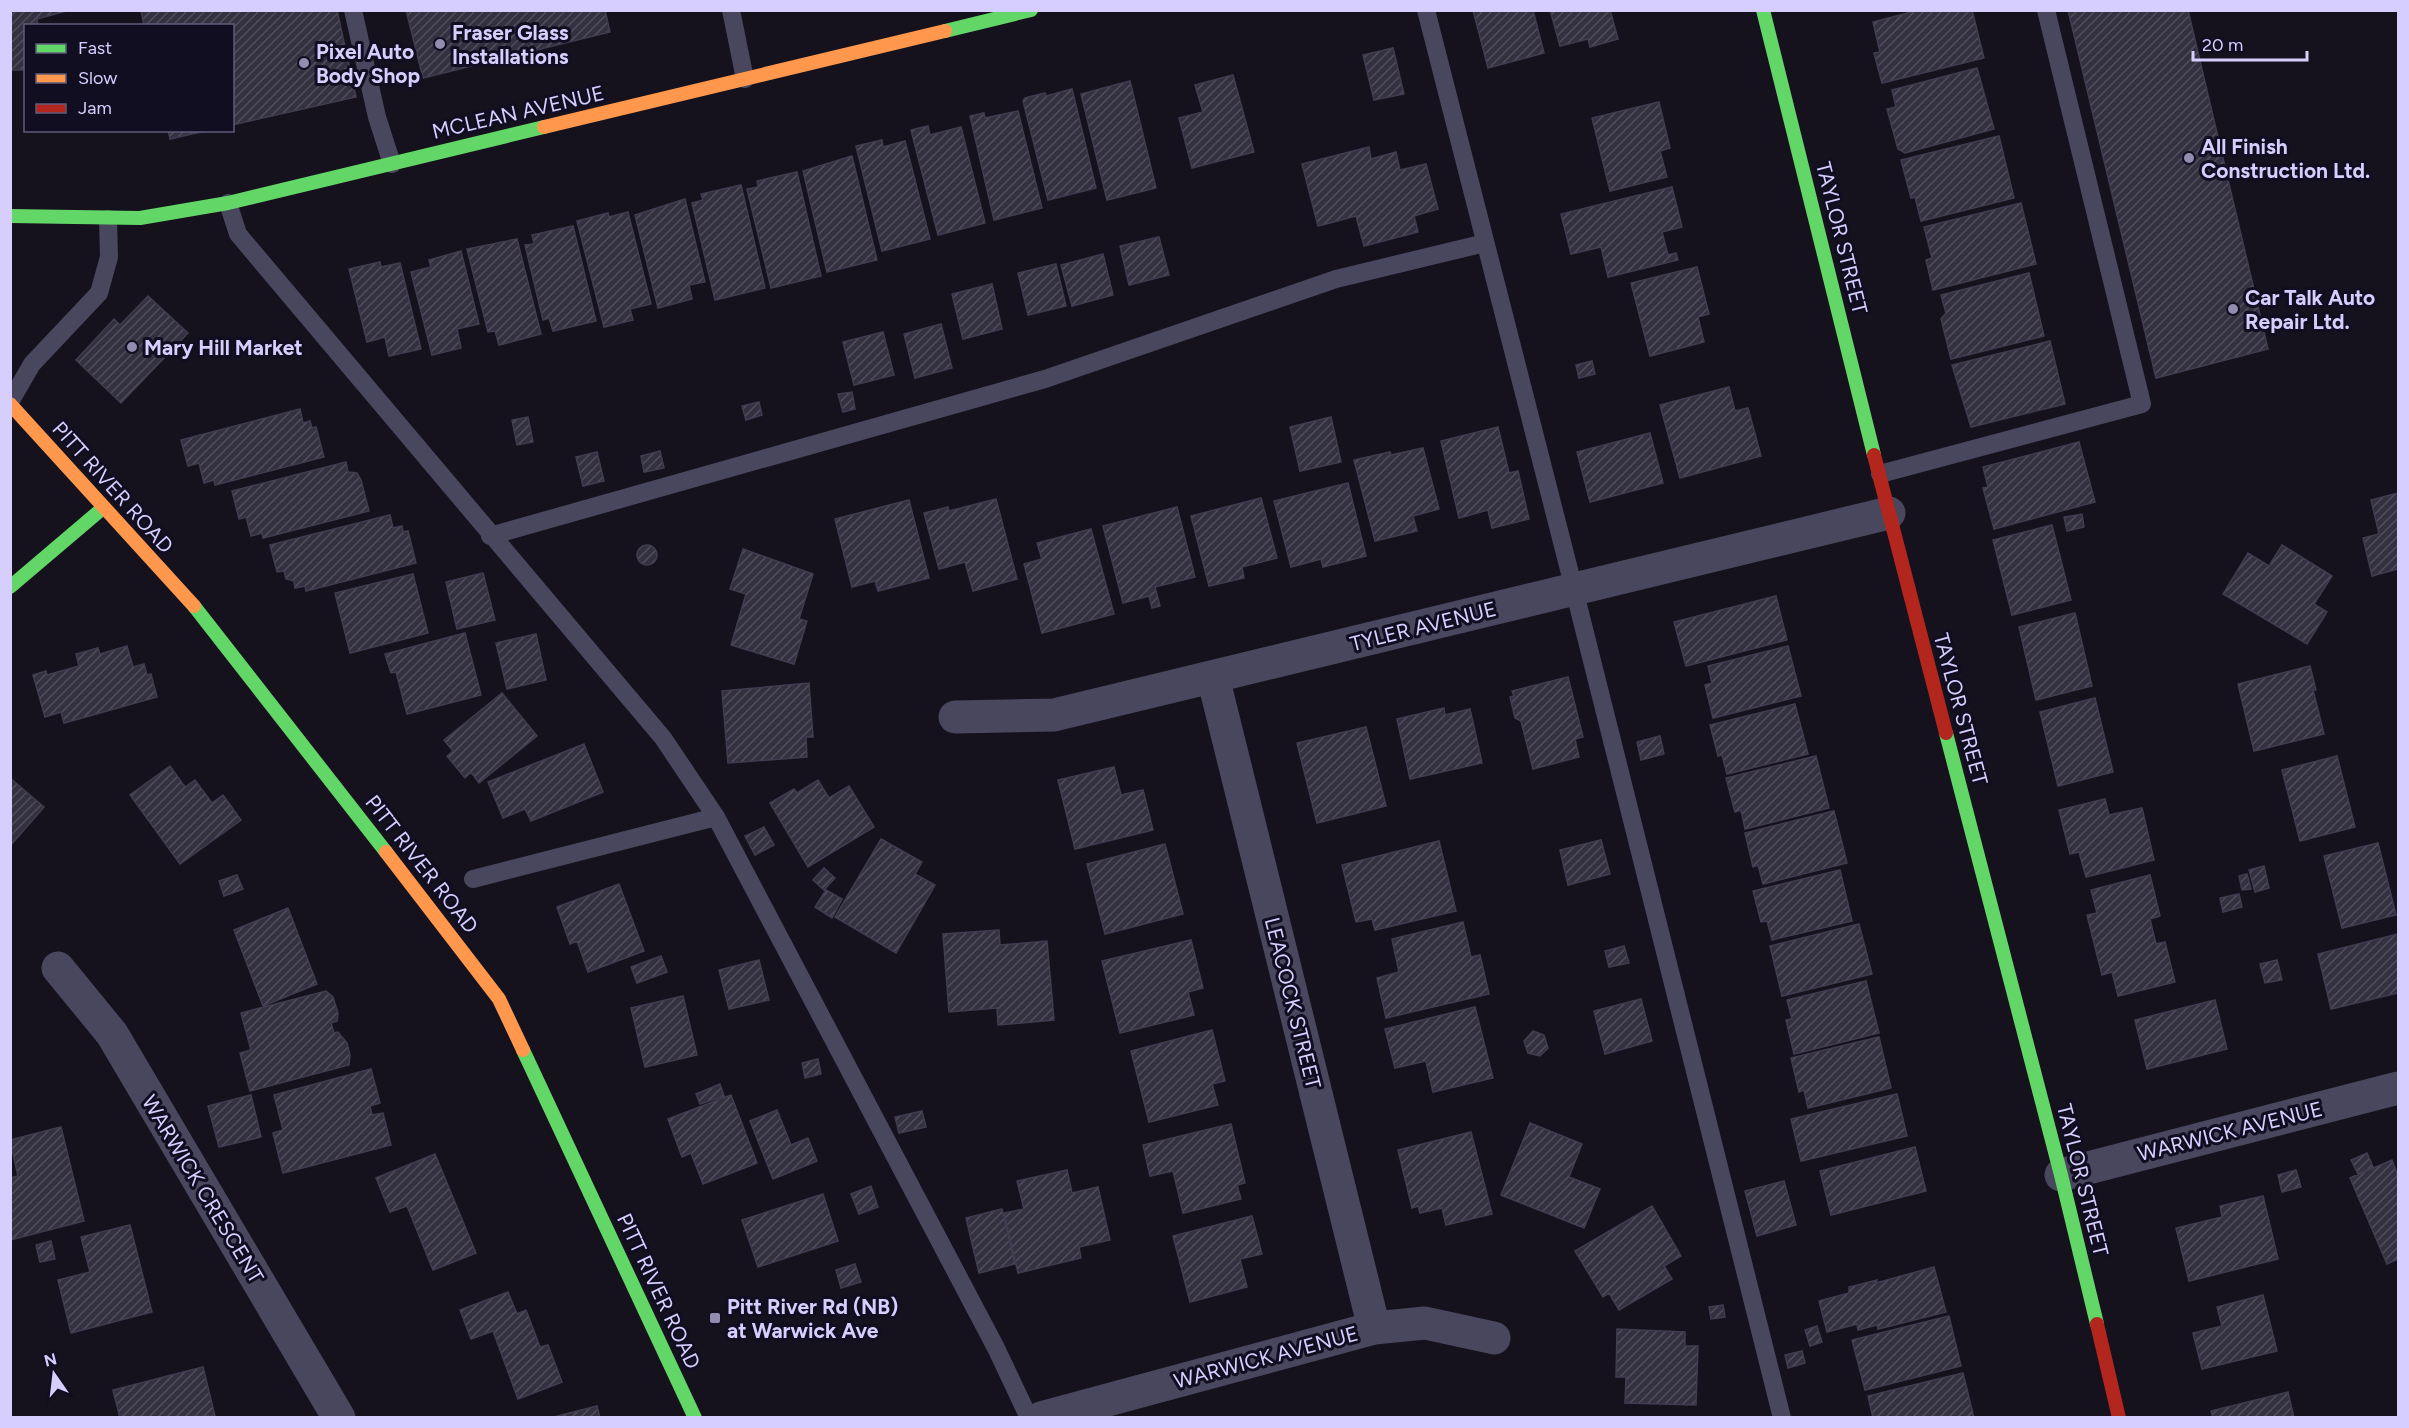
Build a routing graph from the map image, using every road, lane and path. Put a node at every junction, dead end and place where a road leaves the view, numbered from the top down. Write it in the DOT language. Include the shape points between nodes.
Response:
graph roads {
  1 [pos="352,10"];
  2 [pos="731,10"];
  3 [pos="1426,10"];
  4 [pos="1764,10"];
  5 [pos="2046,10"];
  6 [pos="1019,12"];
  7 [pos="745,79"];
  8 [pos="392,164"];
  9 [pos="228,203"];
  10 [pos="10,216"];
  11 [pos="108,219"];
  12 [pos="1485,243"];
  13 [pos="10,403"];
  14 [pos="1880,474"];
  15 [pos="103,508"];
  16 [pos="1889,513"];
  17 [pos="490,536"];
  18 [pos="10,587"];
  19 [pos="1574,589"];
  20 [pos="1213,677"];
  21 [pos="955,717"];
  22 [pos="716,818"];
  23 [pos="474,879"];
  24 [pos="58,968"];
  25 [pos="2398,1088"];
  26 [pos="2061,1174"];
  27 [pos="1374,1328"];
  28 [pos="1494,1338"];
  29 [pos="339,1418"];
  30 [pos="695,1418"];
  31 [pos="1029,1418"];
  32 [pos="1041,1418"];
  33 [pos="1782,1418"];
  34 [pos="2119,1418"];
  1 -- 8 [label="lane"];
  2 -- 7 [label="lane"];
  3 -- 12 [label="lane"];
  4 -- 14 [label="main road, TAYLOR STREET"];
  5 -- 14 [label="lane" via="2142,404"];
  6 -- 7 [label="main road, MCLEAN AVENUE"];
  7 -- 8 [label="main road, MCLEAN AVENUE"];
  8 -- 9 [label="main road, MCLEAN AVENUE"];
  9 -- 11 [label="main road, MCLEAN AVENUE" via="140,218"];
  9 -- 17 [label="lane" via="238,234"];
  10 -- 11 [label="main road, MCLEAN AVENUE"];
  11 -- 13 [label="lane" via="109,257 99,293 33,364"];
  12 -- 17 [label="lane" via="1336,279 1045,379"];
  12 -- 19 [label="lane"];
  13 -- 15 [label="main road, PITT RIVER ROAD"];
  14 -- 16 [label="main road, TAYLOR STREET"];
  15 -- 18 [label="main road"];
  15 -- 30 [label="main road, PITT RIVER ROAD" via="211,625 499,999"];
  16 -- 19 [label="street, TYLER AVENUE"];
  16 -- 26 [label="main road, TAYLOR STREET"];
  17 -- 22 [label="lane" via="663,738"];
  19 -- 20 [label="street, TYLER AVENUE"];
  19 -- 33 [label="lane"];
  20 -- 21 [label="street, TYLER AVENUE" via="1054,716"];
  20 -- 27 [label="street, LEACOCK STREET"];
  22 -- 23 [label="lane"];
  22 -- 31 [label="lane" via="985,1326"];
  24 -- 29 [label="street, WARWICK CRESCENT" via="112,1034"];
  25 -- 26 [label="street, WARWICK AVENUE"];
  26 -- 34 [label="main road, TAYLOR STREET"];
  27 -- 28 [label="street, WARWICK AVENUE" via="1425,1323"];
  27 -- 32 [label="street, WARWICK AVENUE"];
}
